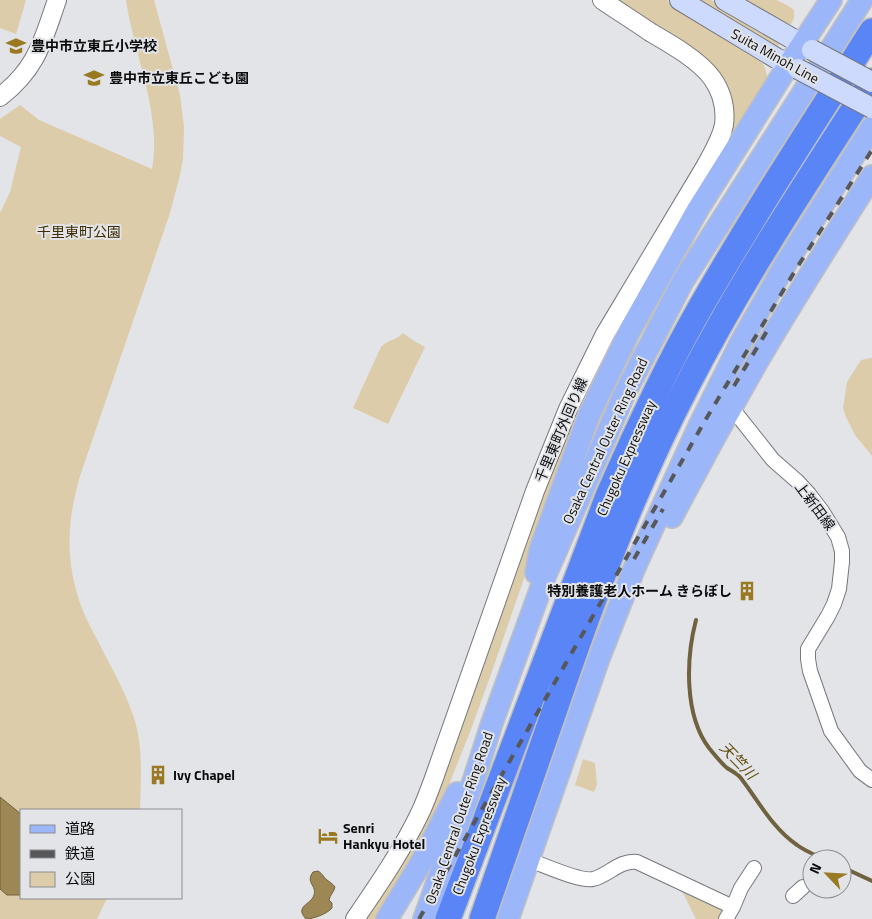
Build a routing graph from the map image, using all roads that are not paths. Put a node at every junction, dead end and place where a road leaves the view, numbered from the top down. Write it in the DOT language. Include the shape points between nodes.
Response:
graph roads {
  1 [pos="57,0"];
  2 [pos="602,0"];
  3 [pos="680,0"];
  4 [pos="725,0"];
  5 [pos="831,0"];
  6 [pos="862,0"];
  7 [pos="872,31"];
  8 [pos="807,47"];
  9 [pos="793,67"];
  10 [pos="872,82"];
  11 [pos="0,97"];
  12 [pos="872,108"];
  13 [pos="872,127"];
  14 [pos="872,176"];
  15 [pos="731,407"];
  16 [pos="622,598"];
  17 [pos="527,625"];
  18 [pos="492,723"];
  19 [pos="872,780"];
  20 [pos="529,860"];
  21 [pos="421,863"];
  22 [pos="754,868"];
  23 [pos="729,913"];
  24 [pos="355,919"];
  25 [pos="387,919"];
  26 [pos="397,919"];
  27 [pos="424,919"];
  28 [pos="448,919"];
  29 [pos="482,919"];
  30 [pos="508,919"];
  1 -- 11 [label="street" via="33,63 22,78"];
  2 -- 24 [label="street, 千里東町外回り線" via="701,66 722,97 723,130 705,168 605,334 568,409 423,807 390,867"];
  3 -- 9 [label="main road, Suita Minoh Line"];
  4 -- 8 [label="main road, Suita Minoh Line"];
  5 -- 8 [label="main road"];
  6 -- 17 [label="main road, Osaka Central Outer Ring Road" via="683,282 624,395"];
  7 -- 28 [label="highway, Chugoku Expressway" via="738,243 634,436 608,496"];
  8 -- 9 [label="main road"];
  8 -- 10 [label="main road, Suita Minoh Line, bridge"];
  9 -- 12 [label="main road, Suita Minoh Line, bridge"];
  9 -- 17 [label="main road" via="698,209 630,330 589,415 540,550"];
  10 -- 29 [label="highway, Chugoku Expressway" via="761,254 687,385 658,445 589,611"];
  13 -- 16 [label="main road" via="741,342 700,424"];
  14 -- 15 [label="main road"];
  15 -- 16 [label="main road" via="655,549"];
  15 -- 19 [label="street, 上新田線" via="773,460 813,499 838,537 842,551 839,590 808,649 808,659 831,731 860,770"];
  16 -- 20 [label="main road"];
  17 -- 18 [label="main road, Osaka Central Outer Ring Road"];
  18 -- 21 [label="main road"];
  18 -- 27 [label="main road, Osaka Central Outer Ring Road"];
  20 -- 23 [label="street" via="586,880 626,862 637,862"];
  20 -- 30 [label="main road"];
  21 -- 25 [label="main road"];
  21 -- 26 [label="main road"];
  22 -- 23 [label="street"];
}
